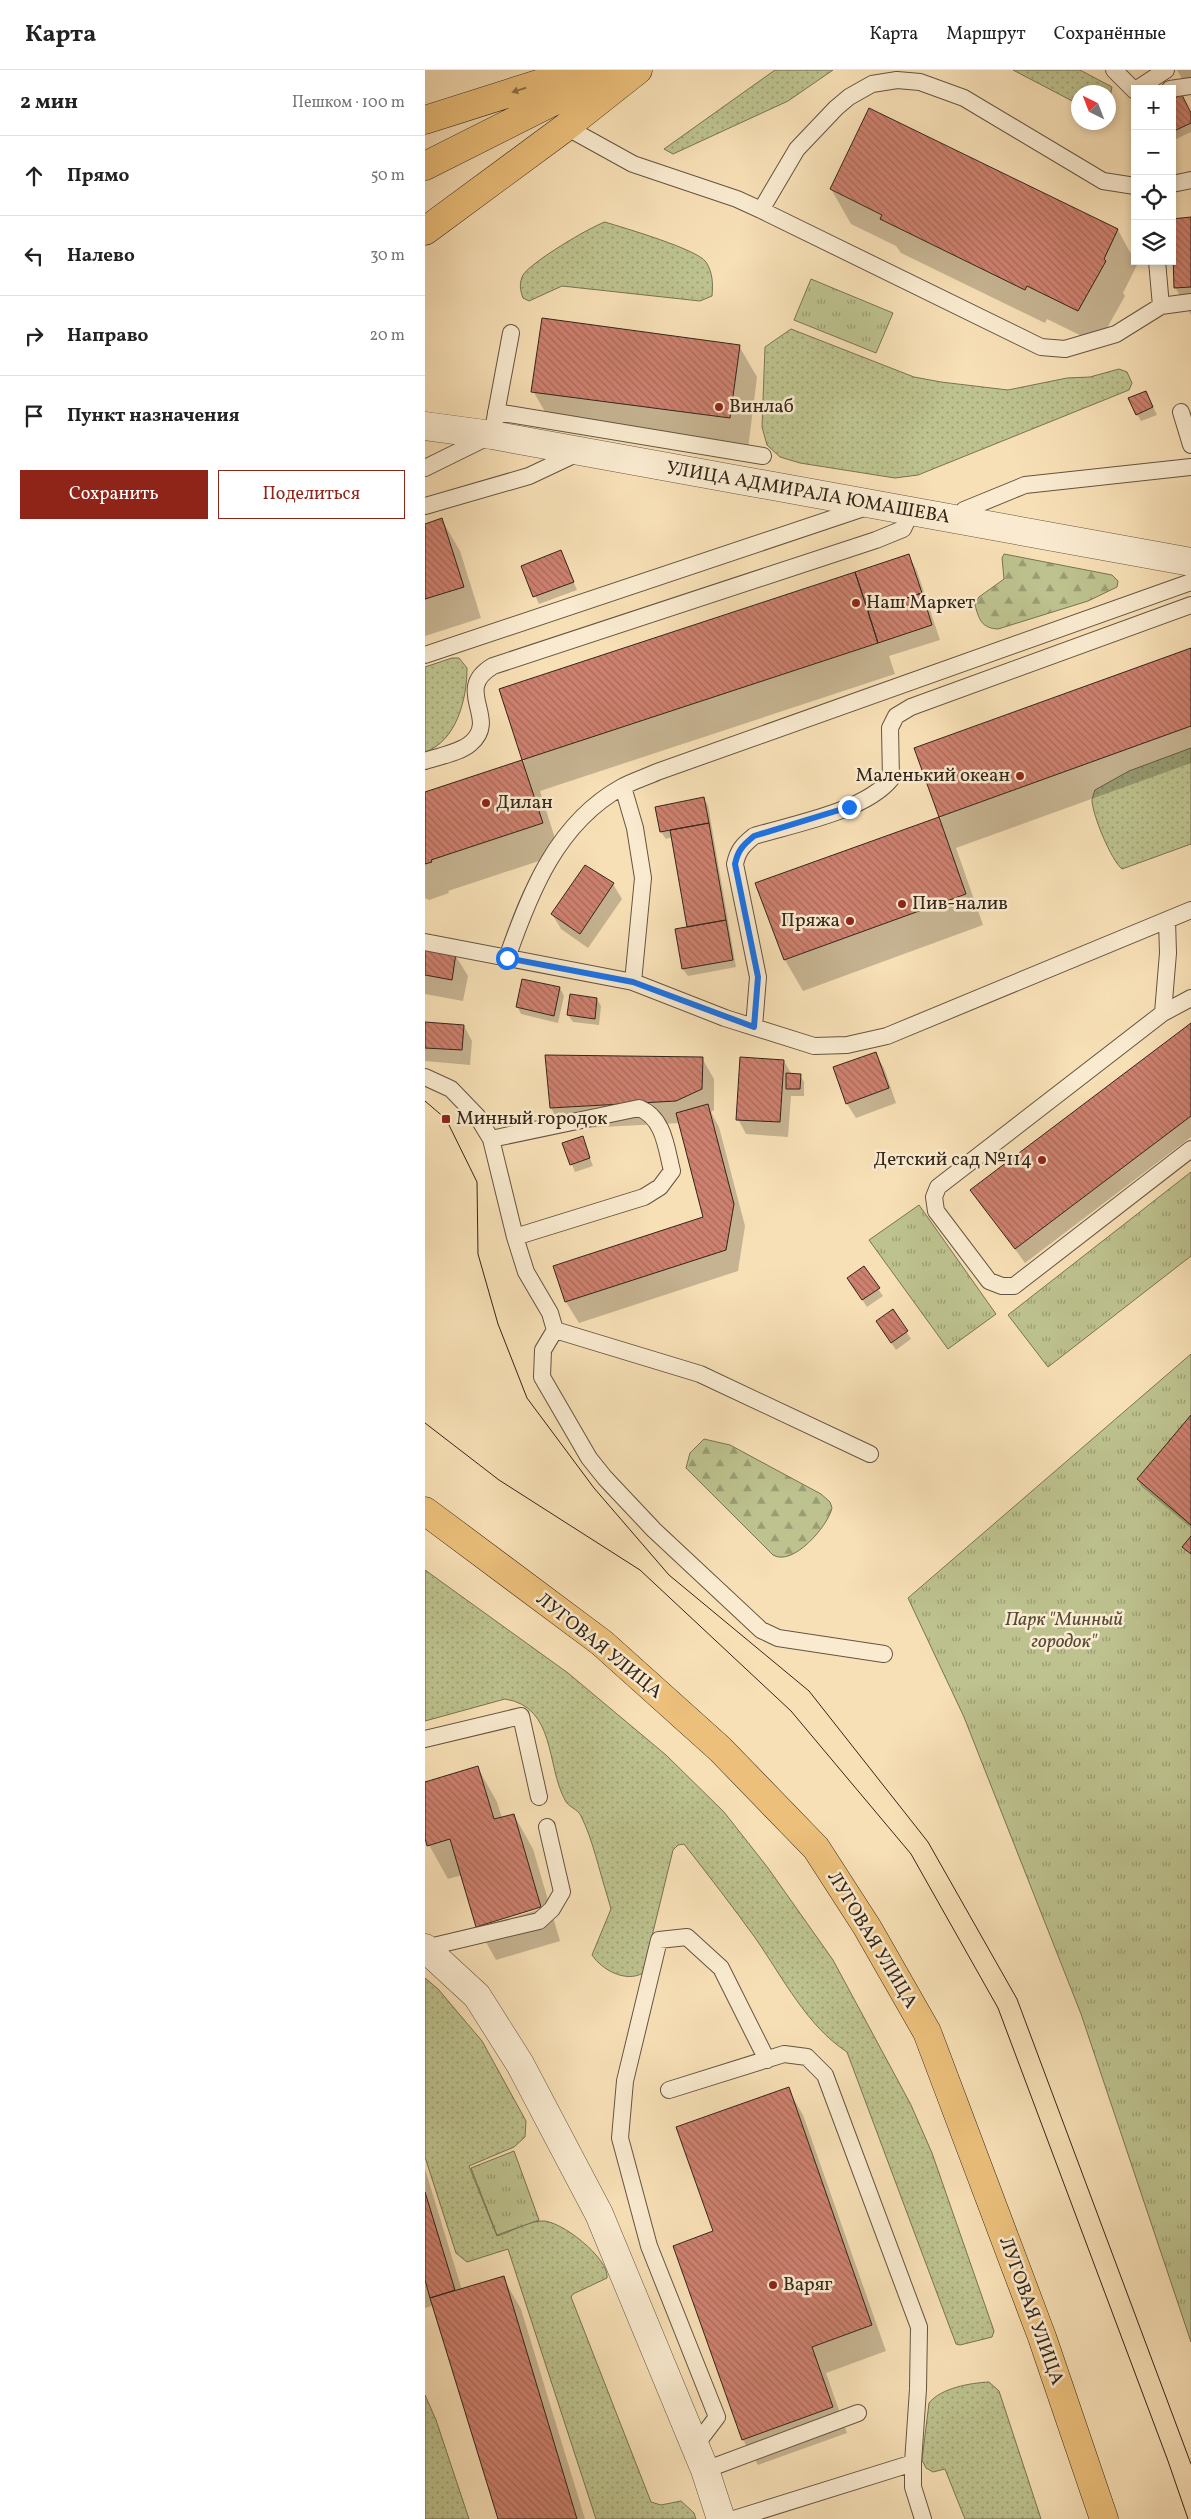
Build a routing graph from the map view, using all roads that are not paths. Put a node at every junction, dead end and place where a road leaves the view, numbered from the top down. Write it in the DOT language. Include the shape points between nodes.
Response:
graph roads {
  1 [pos="582,70"];
  2 [pos="616,70"];
  3 [pos="638,70"];
  4 [pos="1114,70"];
  5 [pos="1166,70"];
  6 [pos="1143,85"];
  7 [pos="1131,86"];
  8 [pos="1191,86"];
  9 [pos="1176,88"];
  10 [pos="425,120"];
  11 [pos="566,127"];
  12 [pos="425,166"];
  13 [pos="1191,180"];
  14 [pos="1176,183"];
  15 [pos="1131,185"];
  16 [pos="761,210"];
  17 [pos="425,231"];
  18 [pos="1157,265"];
  19 [pos="1191,302"];
  20 [pos="1161,306"];
  21 [pos="511,333"];
  22 [pos="1181,412"];
  23 [pos="494,424"];
  24 [pos="425,426"];
  25 [pos="1191,445"];
  26 [pos="580,452"];
  27 [pos="763,456"];
  28 [pos="1191,467"];
  29 [pos="425,468"];
  30 [pos="874,505"];
  31 [pos="425,506"];
  32 [pos="911,512"];
  33 [pos="957,520"];
  34 [pos="1191,562"];
  35 [pos="1191,582"];
  36 [pos="1191,605"];
  37 [pos="425,655"];
  38 [pos="425,761"];
  39 [pos="623,787"];
  40 [pos="1191,910"];
  41 [pos="1167,920"];
  42 [pos="425,942"];
  43 [pos="507,958"];
  44 [pos="633,982"];
  45 [pos="1191,998"];
  46 [pos="1163,1013"];
  47 [pos="754,1027"];
  48 [pos="425,1077"];
  49 [pos="491,1139"];
  50 [pos="1191,1148"];
  51 [pos="515,1237"];
  52 [pos="555,1330"];
  53 [pos="870,1454"];
  54 [pos="425,1511"];
  55 [pos="884,1654"];
  56 [pos="425,1739"];
  57 [pos="539,1797"];
  58 [pos="547,1827"];
  59 [pos="425,1948"];
  60 [pos="767,2060"];
  61 [pos="669,2090"];
  62 [pos="858,2413"];
  63 [pos="700,2458"];
  64 [pos="913,2464"];
  65 [pos="721,2519"];
  66 [pos="734,2519"];
  67 [pos="923,2519"];
  68 [pos="1104,2519"];
  1 -- 10 [label="main road, one-way"];
  2 -- 12 [label="main road"];
  3 -- 11 [label="main road"];
  4 -- 7 [label="lane"];
  5 -- 6 [label="lane"];
  8 -- 9 [label="lane"];
  11 -- 16 [label="lane" via="633,164"];
  11 -- 17 [label="main road"];
  13 -- 14 [label="lane"];
  15 -- 16 [label="lane" via="1103,181 964,98 920,82 897,80 872,84 836,108 797,149"];
  16 -- 20 [label="lane" via="1041,347 1065,350 1116,334"];
  18 -- 20 [label="lane"];
  19 -- 20 [label="lane"];
  21 -- 23 [label="lane"];
  22 -- 25 [label="lane"];
  23 -- 24 [label="street, УЛИЦА АДМИРАЛА ЮМАШЕВА"];
  23 -- 26 [label="street, УЛИЦА АДМИРАЛА ЮМАШЕВА"];
  23 -- 27 [label="lane"];
  23 -- 29 [label="lane"];
  26 -- 30 [label="street, УЛИЦА АДМИРАЛА ЮМАШЕВА"];
  26 -- 31 [label="lane" via="529,476"];
  28 -- 33 [label="lane" via="1025,485 964,510"];
  30 -- 32 [label="street, УЛИЦА АДМИРАЛА ЮМАШЕВА"];
  30 -- 37 [label="lane"];
  32 -- 33 [label="street, УЛИЦА АДМИРАЛА ЮМАШЕВА"];
  32 -- 38 [label="lane" via="903,529 876,540 493,666 478,678 475,688 483,724 477,736 471,744"];
  33 -- 34 [label="street, УЛИЦА АДМИРАЛА ЮМАШЕВА"];
  35 -- 39 [label="lane" via="657,772"];
  36 -- 47 [label="lane" via="911,707 896,716 890,728 891,780 883,789 849,807 754,836 743,844 735,864 758,977"];
  39 -- 43 [label="lane" via="601,801 570,830 547,863 527,900"];
  39 -- 44 [label="lane" via="635,828 643,878"];
  40 -- 41 [label="lane"];
  41 -- 46 [label="lane"];
  41 -- 47 [label="lane" via="887,1036 847,1045 814,1046"];
  42 -- 43 [label="lane"];
  43 -- 44 [label="lane"];
  44 -- 47 [label="lane"];
  45 -- 46 [label="lane"];
  46 -- 50 [label="lane" via="938,1187 934,1197 936,1211 989,1280 1002,1286 1014,1286"];
  48 -- 49 [label="lane" via="451,1089 477,1116"];
  49 -- 51 [label="lane"];
  49 -- 51 [label="lane" via="639,1108 651,1114 660,1126 672,1171 660,1187 644,1197"];
  51 -- 52 [label="lane" via="526,1272 550,1313"];
  52 -- 53 [label="lane" via="701,1374"];
  52 -- 55 [label="lane" via="543,1350 542,1377 589,1458 653,1530 761,1630 778,1638"];
  54 -- 68 [label="main road, ЛУГОВАЯ УЛИЦА" via="602,1643 720,1749 816,1848 867,1927 927,2032 1042,2336"];
  56 -- 57 [label="lane" via="521,1716"];
  58 -- 59 [label="lane" via="561,1892 553,1909 539,1921"];
  59 -- 63 [label="street" via="477,1996 520,2064 599,2214"];
  60 -- 61 [label="lane"];
  60 -- 63 [label="lane" via="721,1968 687,1937 659,1940 625,2081 621,2138 649,2246 717,2417"];
  60 -- 64 [label="lane" via="784,2054 807,2057 825,2075 919,2327"];
  62 -- 63 [label="lane"];
  63 -- 65 [label="street"];
  64 -- 66 [label="lane"];
  64 -- 67 [label="lane" via="913,2487"];
}
